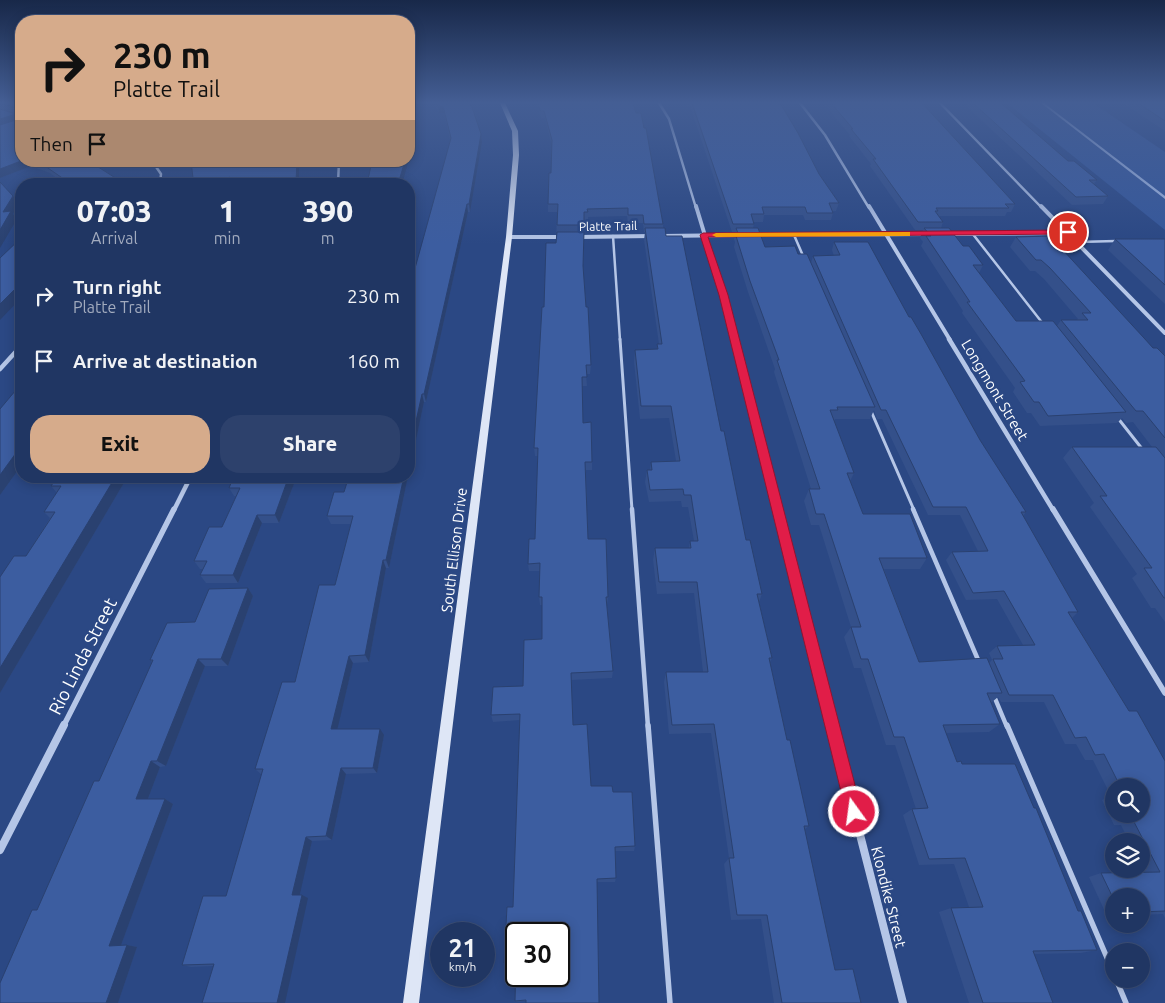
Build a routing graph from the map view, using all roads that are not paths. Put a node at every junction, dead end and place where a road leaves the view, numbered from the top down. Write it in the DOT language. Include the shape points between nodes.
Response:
graph roads {
  1 [pos="516,150"];
  2 [pos="678,150"];
  3 [pos="835,150"];
  4 [pos="986,150"];
  5 [pos="1068,232"];
  6 [pos="972,233"];
  7 [pos="886,234"];
  8 [pos="933,234"];
  9 [pos="943,234"];
  10 [pos="703,235"];
  11 [pos="794,235"];
  12 [pos="575,236"];
  13 [pos="613,236"];
  14 [pos="509,237"];
  15 [pos="566,237"];
  16 [pos="1124,241"];
  17 [pos="1077,242"];
  18 [pos="806,262"];
  19 [pos="1050,333"];
  20 [pos="1165,333"];
  21 [pos="15,353"];
  22 [pos="0,369"];
  23 [pos="869,408"];
  24 [pos="1117,417"];
  25 [pos="1147,455"];
  26 [pos="187,483"];
  27 [pos="980,664"];
  28 [pos="992,691"];
  29 [pos="1165,693"];
  30 [pos="0,850"];
  31 [pos="1105,953"];
  32 [pos="1120,988"];
  33 [pos="411,1003"];
  34 [pos="670,1003"];
  35 [pos="903,1003"];
  36 [pos="1126,1003"];
  1 -- 14 [label="street, South Ellison Drive"];
  2 -- 10 [label="street, Klondike Street"];
  3 -- 7 [label="street, Longmont Street"];
  4 -- 5 [label="street"];
  5 -- 6 [label="street"];
  5 -- 17 [label="street"];
  6 -- 9 [label="street"];
  6 -- 19 [label="lane"];
  7 -- 8 [label="street, Platte Trail"];
  7 -- 11 [label="street, Platte Trail"];
  7 -- 29 [label="street, Longmont Street"];
  10 -- 11 [label="street, Platte Trail"];
  10 -- 13 [label="street, Platte Trail"];
  10 -- 35 [label="street, Klondike Street" via="723,295"];
  11 -- 18 [label="lane"];
  12 -- 13 [label="street, Platte Trail"];
  13 -- 34 [label="lane"];
  14 -- 15 [label="street, Platte Trail"];
  14 -- 33 [label="street, South Ellison Drive"];
  16 -- 17 [label="lane"];
  17 -- 20 [label="street"];
  21 -- 22 [label="street"];
  23 -- 27 [label="lane"];
  24 -- 25 [label="lane"];
  26 -- 30 [label="street, Rio Linda Street"];
  28 -- 31 [label="lane"];
  32 -- 36 [label="lane"];
}
